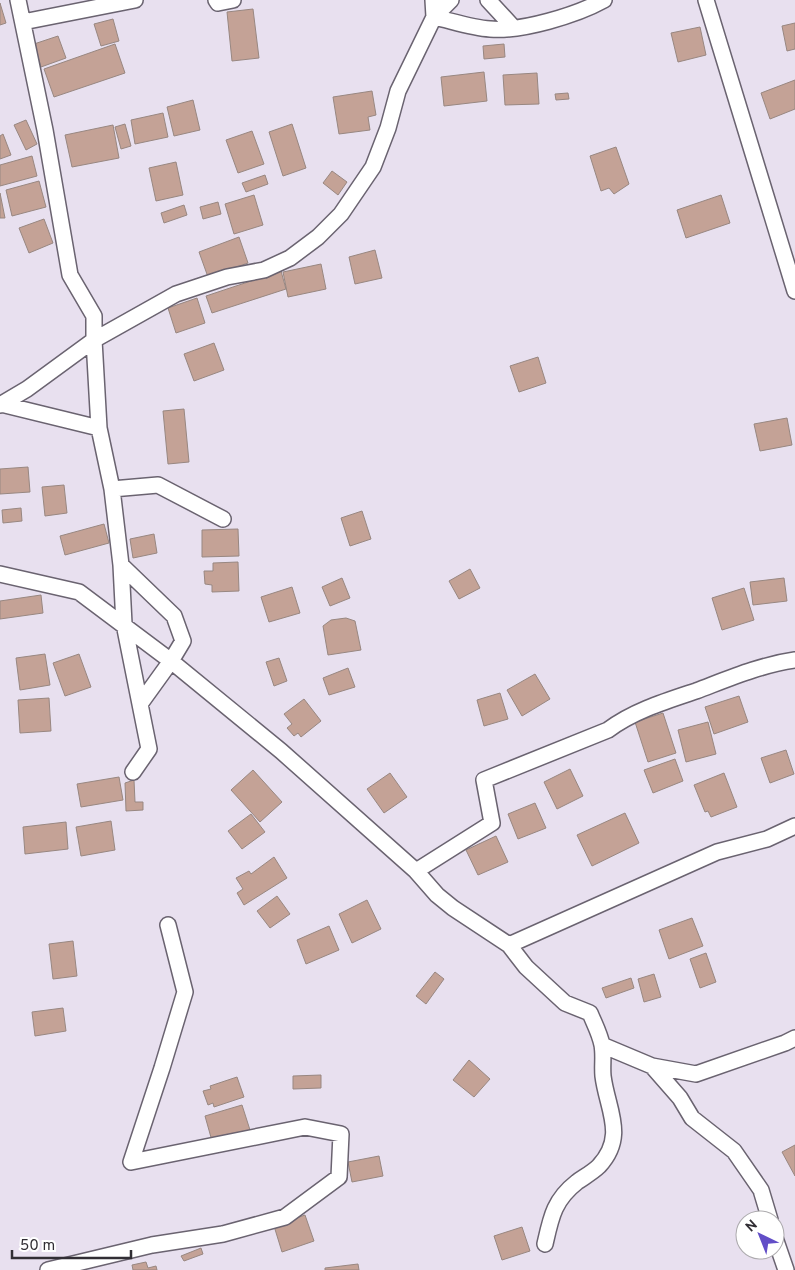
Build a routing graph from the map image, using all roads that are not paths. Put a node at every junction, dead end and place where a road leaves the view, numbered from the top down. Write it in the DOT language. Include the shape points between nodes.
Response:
graph roads {
  1 [pos="18,0"];
  2 [pos="135,0"];
  3 [pos="216,0"];
  4 [pos="233,0"];
  5 [pos="433,0"];
  6 [pos="451,0"];
  7 [pos="488,0"];
  8 [pos="604,0"];
  9 [pos="706,0"];
  10 [pos="105,3"];
  11 [pos="434,17"];
  12 [pos="23,22"];
  13 [pos="513,27"];
  14 [pos="795,291"];
  15 [pos="94,340"];
  16 [pos="1,404"];
  17 [pos="98,428"];
  18 [pos="112,489"];
  19 [pos="223,519"];
  20 [pos="121,565"];
  21 [pos="0,574"];
  22 [pos="124,624"];
  23 [pos="795,660"];
  24 [pos="171,661"];
  25 [pos="140,704"];
  26 [pos="133,772"];
  27 [pos="795,826"];
  28 [pos="416,871"];
  29 [pos="168,925"];
  30 [pos="510,945"];
  31 [pos="795,1038"];
  32 [pos="602,1044"];
  33 [pos="652,1066"];
  34 [pos="767,1210"];
  35 [pos="545,1244"];
  36 [pos="48,1270"];
  1 -- 12 [label="street"];
  2 -- 10 [label="street"];
  3 -- 4 [label="street" via="218,3"];
  5 -- 11 [label="street"];
  6 -- 11 [label="street"];
  7 -- 13 [label="street"];
  8 -- 13 [label="street" via="590,8"];
  9 -- 14 [label="street"];
  10 -- 12 [label="street"];
  11 -- 13 [label="street" via="491,30"];
  11 -- 15 [label="street" via="398,91 373,167 341,214 318,237 290,258 264,270 227,277 176,294"];
  12 -- 15 [label="street" via="70,275 94,316"];
  15 -- 16 [label="street"];
  15 -- 17 [label="street"];
  16 -- 17 [label="street"];
  17 -- 18 [label="street"];
  18 -- 19 [label="street" via="158,485"];
  18 -- 20 [label="street"];
  20 -- 22 [label="street"];
  20 -- 24 [label="street" via="174,616 183,640"];
  21 -- 22 [label="street" via="79,592"];
  22 -- 24 [label="street"];
  22 -- 25 [label="street"];
  23 -- 28 [label="street" via="769,664 657,705 621,720 608,730 484,780 492,823"];
  24 -- 25 [label="street"];
  24 -- 28 [label="street" via="281,751"];
  25 -- 26 [label="street" via="149,749"];
  27 -- 30 [label="street" via="767,839 717,852"];
  28 -- 30 [label="street" via="453,908"];
  29 -- 36 [label="street" via="185,992 131,1162 305,1128 341,1134 339,1177 285,1217 223,1234 152,1245"];
  30 -- 32 [label="street" via="526,967 565,1003 590,1013"];
  31 -- 33 [label="street" via="696,1074"];
  32 -- 33 [label="street"];
  32 -- 35 [label="street" via="603,1077 613,1116 612,1145 599,1166 558,1200"];
  33 -- 34 [label="street" via="680,1098 692,1118 734,1151 761,1190"];
}
